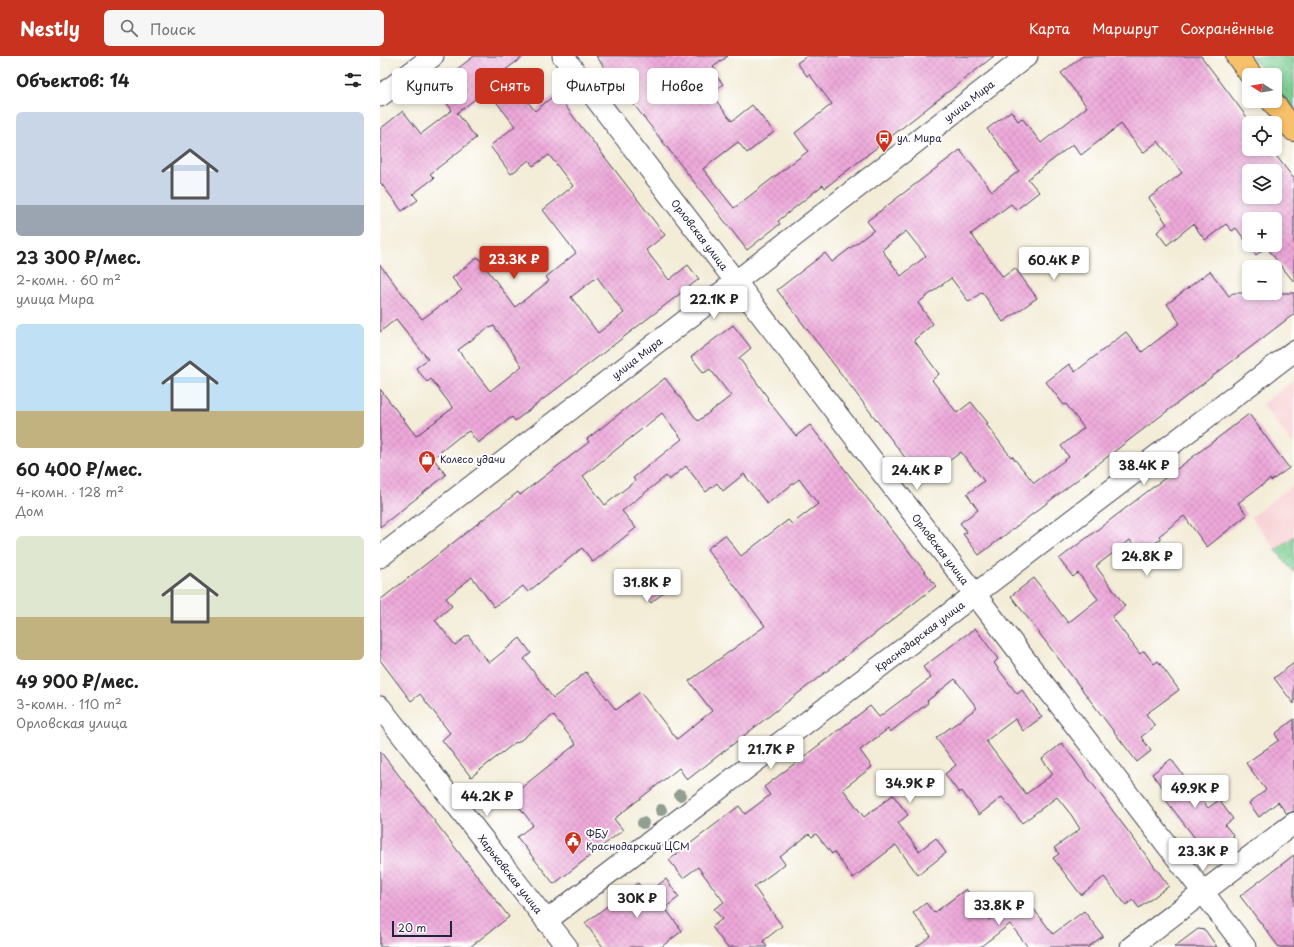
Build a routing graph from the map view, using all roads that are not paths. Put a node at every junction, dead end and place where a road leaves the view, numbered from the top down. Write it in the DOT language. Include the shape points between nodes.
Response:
graph roads {
  1 [pos="433,56"];
  2 [pos="563,56"];
  3 [pos="1027,56"];
  4 [pos="1237,56"];
  5 [pos="1246,68"];
  6 [pos="380,96"];
  7 [pos="1277,108"];
  8 [pos="1294,130"];
  9 [pos="736,282"];
  10 [pos="1294,351"];
  11 [pos="380,557"];
  12 [pos="975,594"];
  13 [pos="380,707"];
  14 [pos="1294,823"];
  15 [pos="1203,892"];
  16 [pos="546,921"];
  17 [pos="567,947"];
  18 [pos="1131,947"];
  19 [pos="1245,947"];
  1 -- 6 [label="street"];
  2 -- 9 [label="street, Орловская улица"];
  3 -- 9 [label="street, улица Мира"];
  4 -- 5 [label="main road"];
  7 -- 8 [label="main road"];
  9 -- 11 [label="street, улица Мира"];
  9 -- 12 [label="street, Орловская улица"];
  10 -- 12 [label="street, Краснодарская улица"];
  12 -- 15 [label="street, Орловская улица"];
  12 -- 16 [label="street, Краснодарская улица"];
  13 -- 16 [label="street, Харьковская улица"];
  14 -- 15 [label="street"];
  15 -- 18 [label="street"];
  15 -- 19 [label="street, Орловская улица"];
  16 -- 17 [label="street, Харьковская улица"];
}
